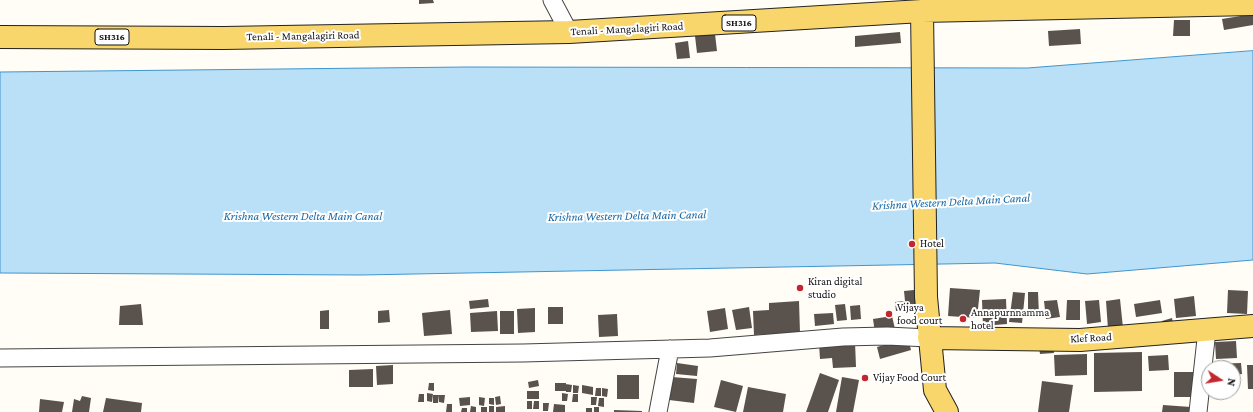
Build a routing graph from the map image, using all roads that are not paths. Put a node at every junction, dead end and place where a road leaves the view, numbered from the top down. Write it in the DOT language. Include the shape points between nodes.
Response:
graph roads {
  1 [pos="552,0"];
  2 [pos="1253,4"];
  3 [pos="922,11"];
  4 [pos="569,32"];
  5 [pos="0,37"];
  6 [pos="1253,326"];
  7 [pos="1207,330"];
  8 [pos="929,338"];
  9 [pos="670,349"];
  10 [pos="0,358"];
  11 [pos="658,412"];
  12 [pos="947,412"];
  13 [pos="1198,412"];
  1 -- 4 [label="street"];
  2 -- 3 [label="main road, Tenali - Mangalagiri Road / SH316"];
  3 -- 4 [label="main road, Tenali - Mangalagiri Road / SH316"];
  3 -- 8 [label="main road" via="926,297"];
  4 -- 5 [label="main road, Tenali - Mangalagiri Road / SH316" via="224,38"];
  6 -- 7 [label="main road, Klef Road"];
  7 -- 8 [label="main road, Klef Road" via="1080,340"];
  7 -- 13 [label="street"];
  8 -- 9 [label="street" via="843,337"];
  8 -- 12 [label="main road" via="936,390"];
  9 -- 10 [label="street"];
  9 -- 11 [label="street"];
}
